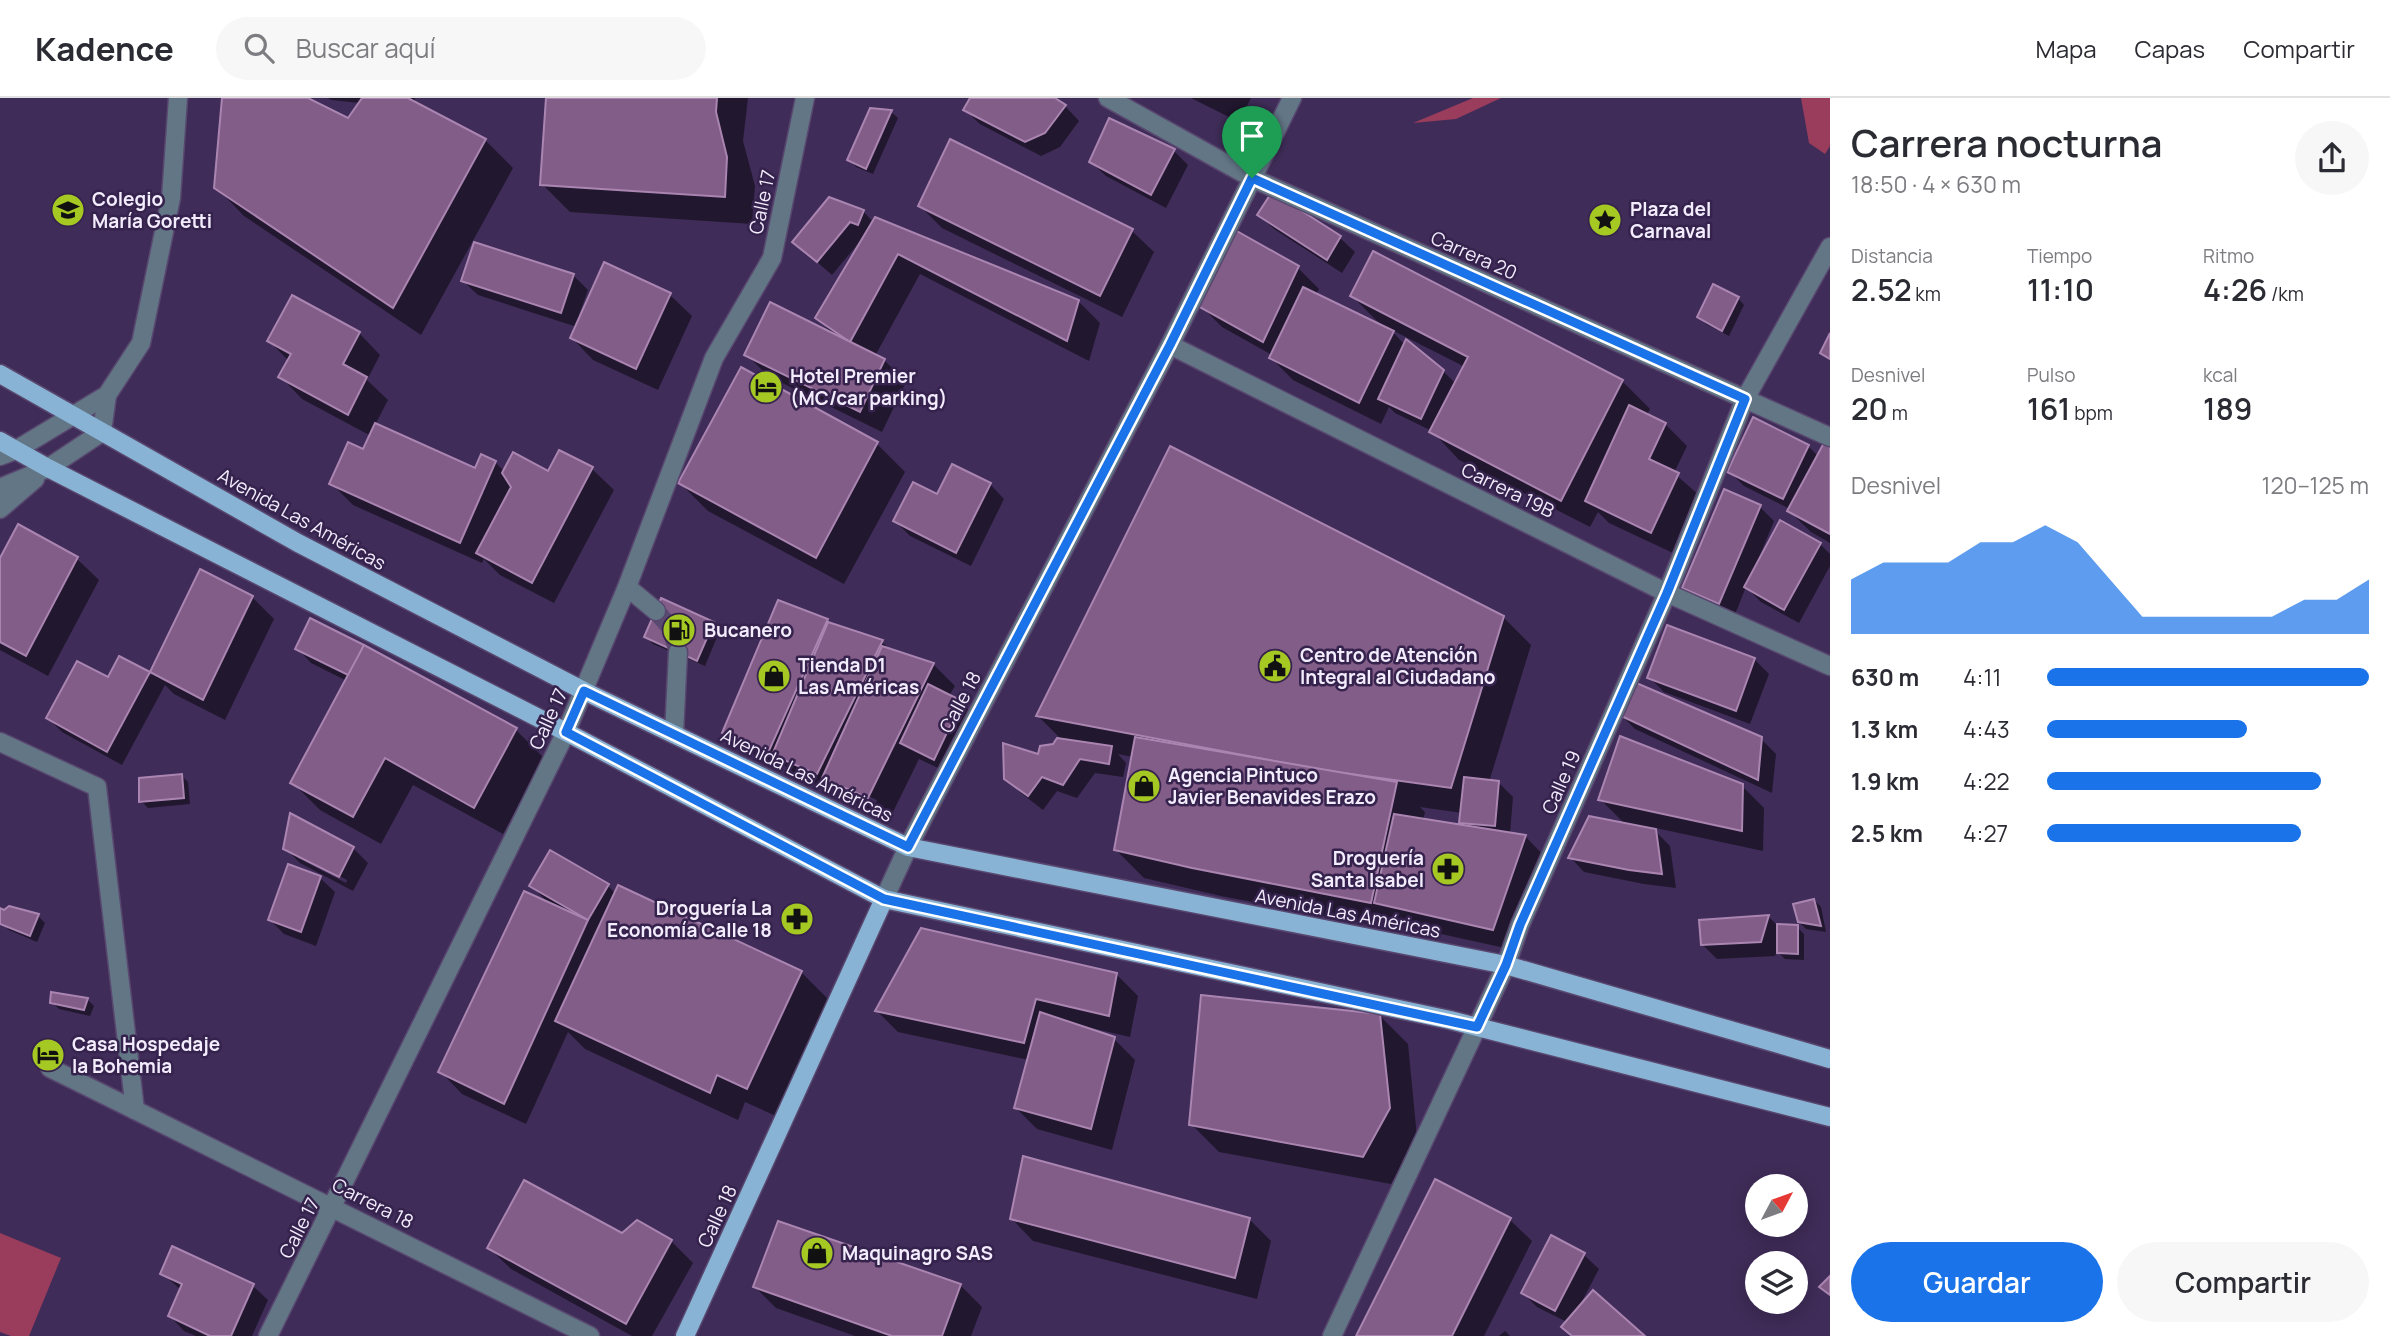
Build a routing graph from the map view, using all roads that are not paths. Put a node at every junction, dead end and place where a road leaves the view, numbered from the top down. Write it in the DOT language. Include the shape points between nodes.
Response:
graph roads {
  1 [pos="178,98"];
  2 [pos="805,98"];
  3 [pos="1108,98"];
  4 [pos="1292,98"];
  5 [pos="1252,178"];
  6 [pos="1830,247"];
  7 [pos="1170,345"];
  8 [pos="0,374"];
  9 [pos="107,395"];
  10 [pos="1745,399"];
  11 [pos="73,416"];
  12 [pos="102,432"];
  13 [pos="1830,438"];
  14 [pos="0,440"];
  15 [pos="8,453"];
  16 [pos="48,468"];
  17 [pos="0,488"];
  18 [pos="0,509"];
  19 [pos="627,587"];
  20 [pos="1667,593"];
  21 [pos="656,611"];
  22 [pos="678,652"];
  23 [pos="1830,666"];
  24 [pos="584,691"];
  25 [pos="566,732"];
  26 [pos="674,734"];
  27 [pos="0,742"];
  28 [pos="908,847"];
  29 [pos="884,899"];
  30 [pos="1506,965"];
  31 [pos="1477,1027"];
  32 [pos="1830,1059"];
  33 [pos="50,1068"];
  34 [pos="135,1110"];
  35 [pos="1830,1117"];
  36 [pos="333,1206"];
  37 [pos="268,1336"];
  38 [pos="590,1336"];
  39 [pos="685,1336"];
  40 [pos="1332,1336"];
  1 -- 9 [label="street" via="171,198 141,343"];
  2 -- 19 [label="street, Calle 17" via="772,258 714,358"];
  3 -- 5 [label="street, Carrera 20"];
  4 -- 5 [label="street, Calle 18"];
  5 -- 7 [label="street, Calle 18"];
  5 -- 10 [label="street, Carrera 20"];
  6 -- 10 [label="street, Calle 19"];
  7 -- 20 [label="street, Carrera 19B"];
  7 -- 28 [label="street, Calle 18"];
  8 -- 11 [label="main road, Avenida Las Américas"];
  9 -- 11 [label="street"];
  9 -- 12 [label="street"];
  10 -- 13 [label="street, Carrera 20"];
  10 -- 20 [label="street, Calle 19"];
  11 -- 12 [label="main road, Avenida Las Américas"];
  11 -- 15 [label="street"];
  12 -- 16 [label="street"];
  12 -- 24 [label="main road, Avenida Las Américas" via="298,543"];
  14 -- 15 [label="main road"];
  15 -- 16 [label="main road"];
  16 -- 17 [label="street"];
  16 -- 18 [label="street"];
  16 -- 25 [label="main road"];
  19 -- 21 [label="street"];
  19 -- 24 [label="street, Calle 17"];
  20 -- 23 [label="street, Carrera 19B"];
  20 -- 30 [label="street, Calle 19"];
  22 -- 26 [label="street"];
  24 -- 25 [label="street, Calle 17"];
  24 -- 26 [label="main road, Avenida Las Américas"];
  25 -- 29 [label="main road"];
  25 -- 36 [label="street, Calle 17"];
  26 -- 28 [label="main road, Avenida Las Américas"];
  27 -- 34 [label="street" via="97,787"];
  28 -- 29 [label="street, Calle 18"];
  28 -- 30 [label="main road, Avenida Las Américas"];
  29 -- 31 [label="main road"];
  29 -- 39 [label="main road, Calle 18"];
  30 -- 31 [label="street, Calle 19"];
  30 -- 32 [label="main road, Avenida Las Américas"];
  31 -- 35 [label="main road"];
  31 -- 40 [label="street, Calle 19"];
  33 -- 34 [label="street, Carrera 18"];
  34 -- 36 [label="street, Carrera 18"];
  36 -- 37 [label="street, Calle 17"];
  36 -- 38 [label="street, Carrera 18"];
}
